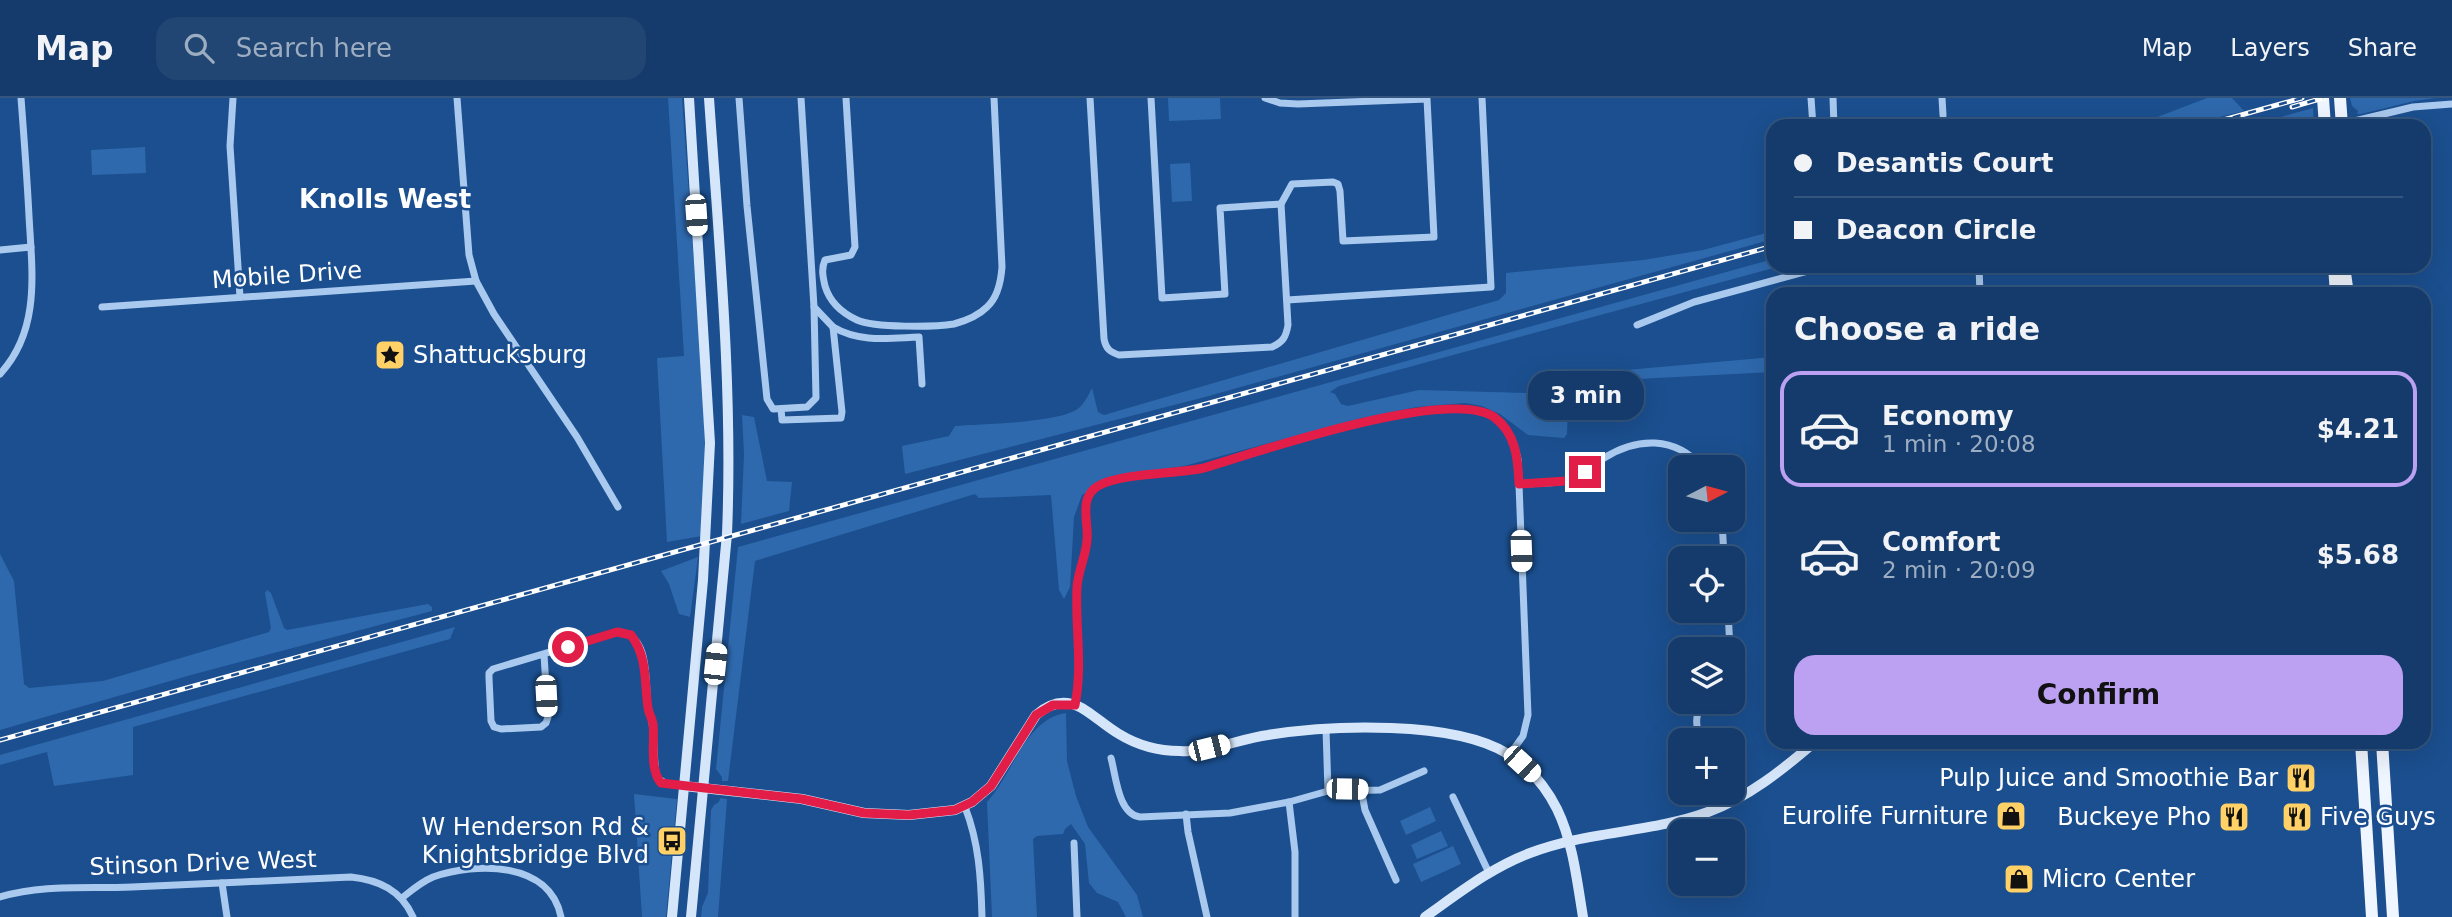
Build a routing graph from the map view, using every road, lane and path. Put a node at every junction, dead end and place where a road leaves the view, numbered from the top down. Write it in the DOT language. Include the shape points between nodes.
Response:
graph roads {
  1 [pos="21,98"];
  2 [pos="233,98"];
  3 [pos="457,98"];
  4 [pos="689,98"];
  5 [pos="709,98"];
  6 [pos="740,98"];
  7 [pos="801,98"];
  8 [pos="846,98"];
  9 [pos="994,98"];
  10 [pos="1090,98"];
  11 [pos="1152,98"];
  12 [pos="1265,98"];
  13 [pos="1482,98"];
  14 [pos="1811,98"];
  15 [pos="1833,98"];
  16 [pos="1942,98"];
  17 [pos="2323,98"];
  18 [pos="2340,98"];
  19 [pos="2452,104"];
  20 [pos="1943,115"];
  21 [pos="1812,119"];
  22 [pos="1834,119"];
  23 [pos="2324,119"];
  24 [pos="2342,119"];
  25 [pos="2366,119"];
  26 [pos="1281,204"];
  27 [pos="31,247"];
  28 [pos="0,250"];
  29 [pos="1800,273"];
  30 [pos="475,281"];
  31 [pos="240,297"];
  32 [pos="1287,300"];
  33 [pos="102,307"];
  34 [pos="814,307"];
  35 [pos="1637,326"];
  36 [pos="834,327"];
  37 [pos="0,374"];
  38 [pos="922,384"];
  39 [pos="780,409"];
  40 [pos="1688,455"];
  41 [pos="1519,484"];
  42 [pos="618,507"];
  43 [pos="544,655"];
  44 [pos="1075,705"];
  45 [pos="1326,729"];
  46 [pos="1807,749"];
  47 [pos="2361,749"];
  48 [pos="2382,749"];
  49 [pos="1510,754"];
  50 [pos="1111,758"];
  51 [pos="1424,771"];
  52 [pos="684,786"];
  53 [pos="703,788"];
  54 [pos="1361,789"];
  55 [pos="1328,791"];
  56 [pos="1746,794"];
  57 [pos="1453,797"];
  58 [pos="1289,802"];
  59 [pos="965,807"];
  60 [pos="1186,814"];
  61 [pos="1569,842"];
  62 [pos="1074,843"];
  63 [pos="1489,873"];
  64 [pos="1396,880"];
  65 [pos="222,883"];
  66 [pos="0,897"];
  67 [pos="402,898"];
  68 [pos="227,917"];
  69 [pos="413,917"];
  70 [pos="561,917"];
  71 [pos="672,917"];
  72 [pos="691,917"];
  73 [pos="982,917"];
  74 [pos="1077,917"];
  75 [pos="1207,917"];
  76 [pos="1295,917"];
  77 [pos="1425,917"];
  78 [pos="1584,917"];
  79 [pos="2372,917"];
  80 [pos="2393,917"];
  1 -- 27 [label="street"];
  2 -- 31 [label="street" via="230,146"];
  3 -- 30 [label="street"];
  4 -- 52 [label="main road" via="710,443"];
  5 -- 53 [label="main road" via="729,477"];
  6 -- 39 [label="street" via="767,400 773,409"];
  7 -- 34 [label="street"];
  8 -- 9 [label="street" via="855,247 851,254 828,258 823,276 836,308 860,321 886,325 965,320 988,306 999,286 1002,267"];
  10 -- 32 [label="street" via="1104,339 1110,352 1272,347 1286,335"];
  11 -- 26 [label="street" via="1163,298 1225,294 1220,208"];
  12 -- 26 [label="street" via="1298,104 1427,99 1434,237 1343,242 1340,191 1333,181 1292,184"];
  13 -- 32 [label="street" via="1491,287"];
  14 -- 21 [label="street"];
  15 -- 22 [label="street"];
  16 -- 20 [label="street"];
  17 -- 23 [label="main road"];
  18 -- 24 [label="main road"];
  19 -- 25 [label="street" via="2413,107"];
  26 -- 32 [label="street"];
  27 -- 28 [label="street"];
  27 -- 37 [label="street" via="31,308 18,350"];
  29 -- 35 [label="street" via="1706,298"];
  30 -- 31 [label="street, Mobile Drive"];
  30 -- 42 [label="street"];
  31 -- 33 [label="street, Mobile Drive"];
  34 -- 36 [label="street"];
  34 -- 39 [label="street" via="816,398 807,407"];
  36 -- 38 [label="street" via="863,339 919,337"];
  36 -- 39 [label="street" via="841,418 782,420"];
  40 -- 41 [label="street" via="1670,445 1637,443 1566,481"];
  41 -- 44 [label="street" via="1516,448 1508,432 1493,416 1463,409 1403,413 1204,468 1100,485 1088,496 1087,544 1077,587 1080,667"];
  41 -- 49 [label="street" via="1528,715 1523,736"];
  43 -- 43 [label="street" via="489,673 494,727 541,727 546,723"];
  43 -- 52 [label="street" via="617,632 631,635 645,668 657,778"];
  44 -- 45 [label="main road" via="1118,734 1164,750 1196,750"];
  44 -- 59 [label="main road" via="1053,705 1036,715 991,786"];
  45 -- 49 [label="main road" via="1434,732 1473,739"];
  45 -- 55 [label="street"];
  46 -- 56 [label="main road"];
  47 -- 79 [label="main road"];
  48 -- 80 [label="main road"];
  49 -- 61 [label="main road" via="1549,795"];
  50 -- 60 [label="street" via="1127,812 1140,817"];
  51 -- 54 [label="street" via="1386,788"];
  52 -- 53 [label="main road"];
  52 -- 71 [label="main road"];
  53 -- 59 [label="main road" via="890,815 923,815"];
  53 -- 72 [label="main road"];
  54 -- 55 [label="street"];
  54 -- 64 [label="street" via="1365,810"];
  55 -- 58 [label="street"];
  56 -- 61 [label="main road" via="1708,813"];
  57 -- 63 [label="street"];
  58 -- 60 [label="street" via="1230,813"];
  58 -- 76 [label="street"];
  59 -- 73 [label="street" via="979,854"];
  60 -- 75 [label="street"];
  61 -- 63 [label="main road" via="1532,852"];
  61 -- 78 [label="main road"];
  62 -- 74 [label="street"];
  63 -- 77 [label="main road"];
  65 -- 66 [label="street, Stinson Drive West" via="56,886"];
  65 -- 67 [label="street, Stinson Drive West" via="351,877 378,882"];
  65 -- 68 [label="street"];
  67 -- 69 [label="street"];
  67 -- 70 [label="street" via="431,878 505,869 523,873 546,887"];
}
